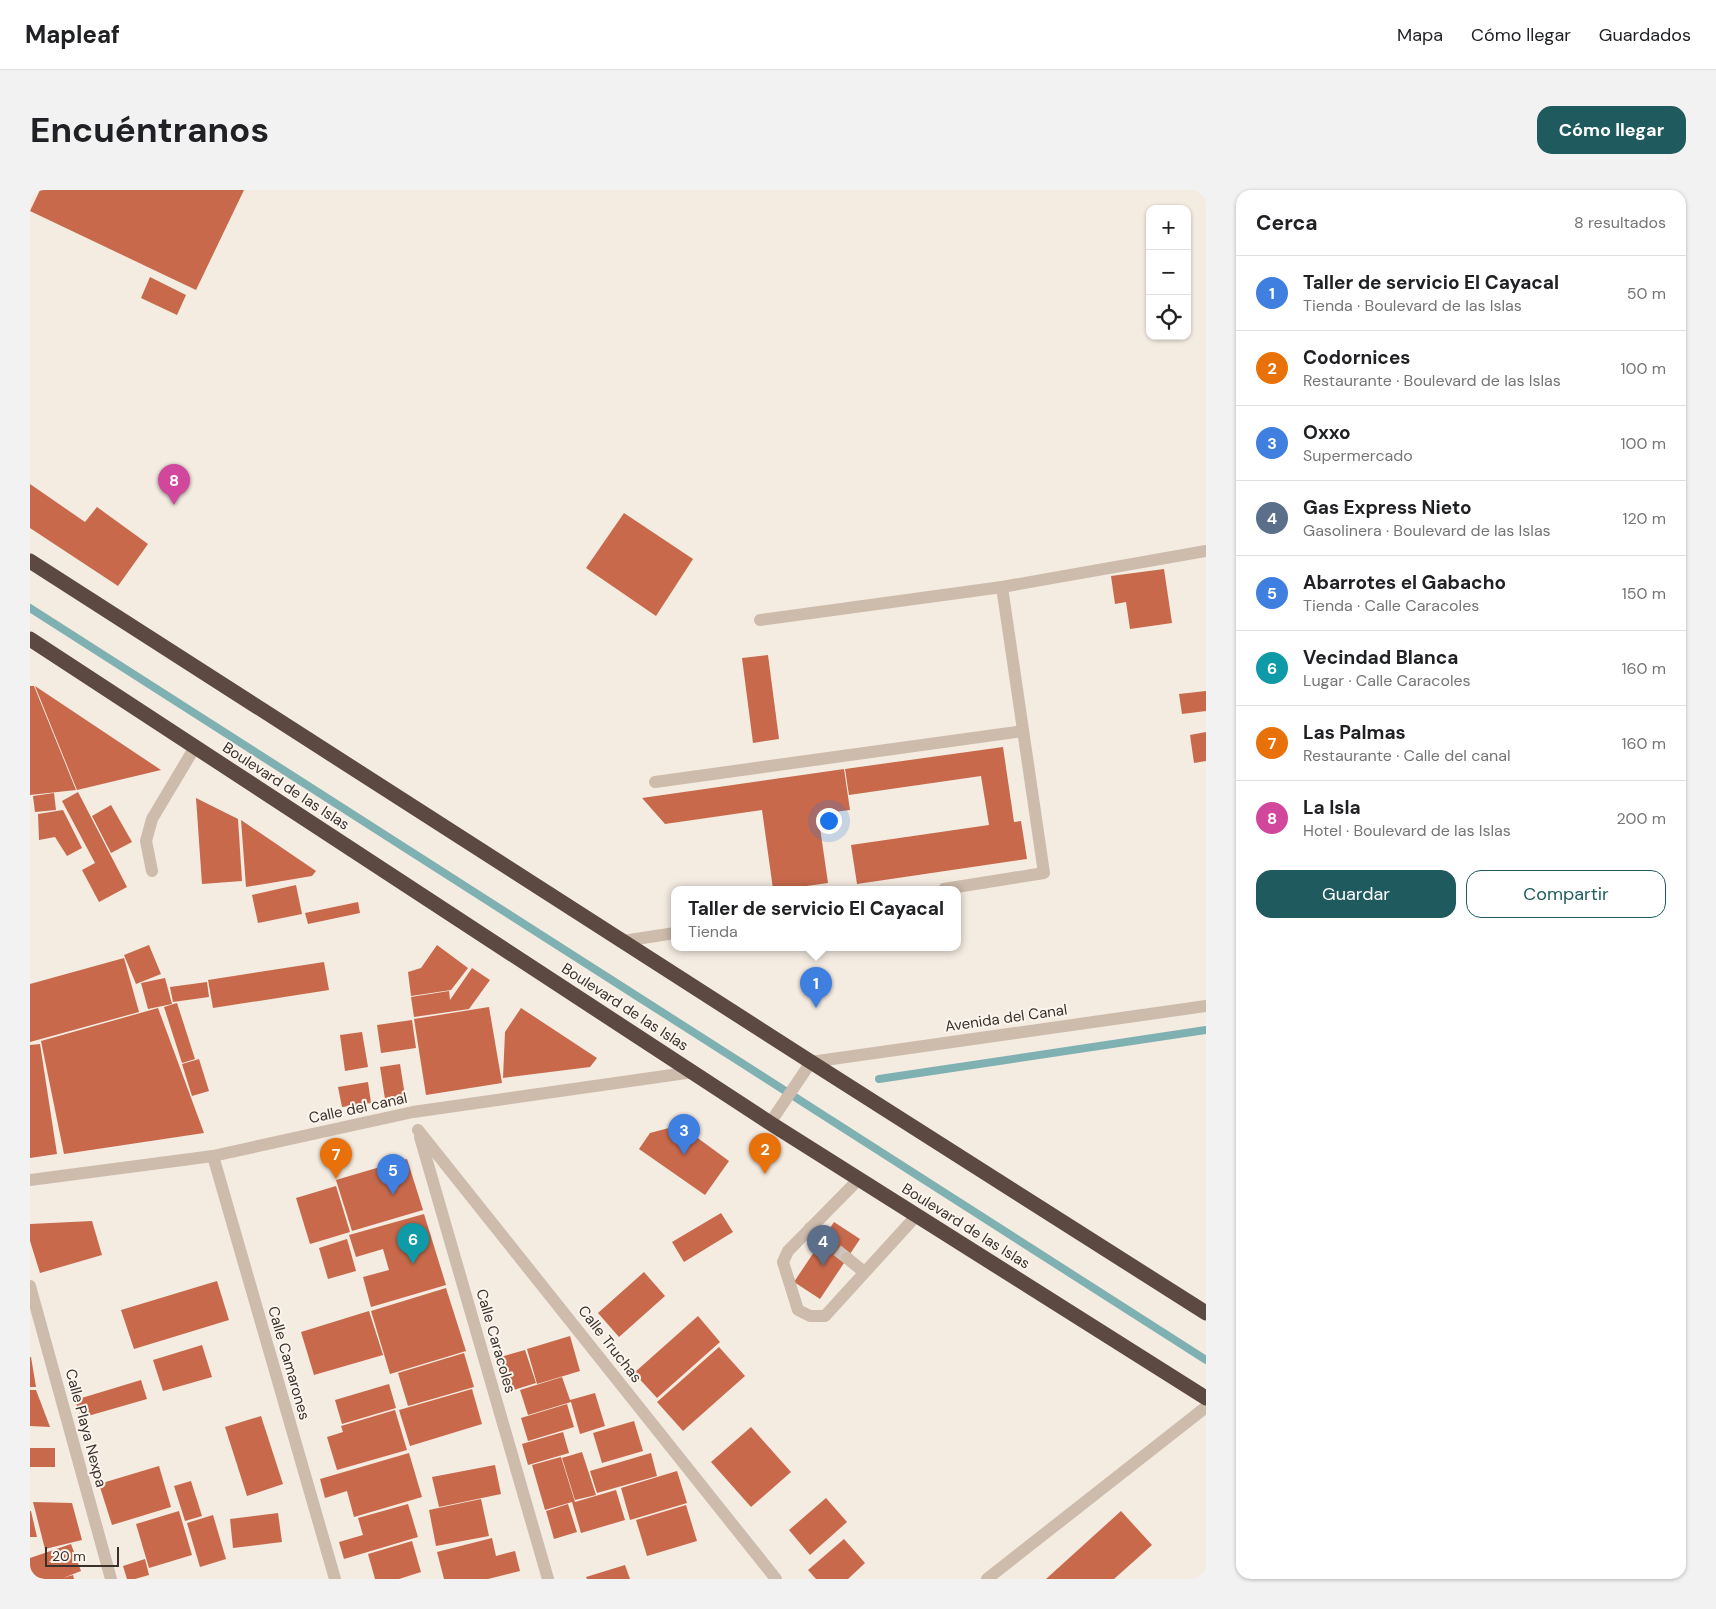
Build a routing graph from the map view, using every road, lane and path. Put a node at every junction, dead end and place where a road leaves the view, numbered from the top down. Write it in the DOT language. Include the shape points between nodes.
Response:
graph roads {
  1 [pos="1206,551"];
  2 [pos="30,562"];
  3 [pos="1002,587"];
  4 [pos="760,620"];
  5 [pos="30,639"];
  6 [pos="1023,731"];
  7 [pos="195,747"];
  8 [pos="655,782"];
  9 [pos="152,871"];
  10 [pos="961,886"];
  11 [pos="671,934"];
  12 [pos="623,941"];
  13 [pos="1206,1006"];
  14 [pos="809,1066"];
  15 [pos="693,1072"];
  16 [pos="413,1112"];
  17 [pos="770,1122"];
  18 [pos="418,1130"];
  19 [pos="213,1156"];
  20 [pos="859,1179"];
  21 [pos="30,1180"];
  22 [pos="917,1216"];
  23 [pos="810,1228"];
  24 [pos="823,1239"];
  25 [pos="847,1258"];
  26 [pos="864,1272"];
  27 [pos="30,1286"];
  28 [pos="1206,1313"];
  29 [pos="1206,1398"];
  30 [pos="1206,1407"];
  31 [pos="111,1579"];
  32 [pos="335,1579"];
  33 [pos="548,1579"];
  34 [pos="776,1579"];
  35 [pos="987,1579"];
  1 -- 3 [label="street"];
  2 -- 12 [label="highway"];
  3 -- 4 [label="street"];
  3 -- 6 [label="street"];
  5 -- 7 [label="highway, Boulevard de las Islas"];
  6 -- 8 [label="street"];
  6 -- 10 [label="street" via="1044,873"];
  7 -- 9 [label="street" via="152,819 146,842"];
  7 -- 15 [label="highway, Boulevard de las Islas"];
  11 -- 12 [label="street"];
  12 -- 14 [label="highway"];
  13 -- 14 [label="street, Avenida del Canal"];
  14 -- 17 [label="street"];
  14 -- 28 [label="highway"];
  15 -- 16 [label="street, Calle del canal"];
  15 -- 17 [label="highway, Boulevard de las Islas"];
  16 -- 18 [label="street, Calle Caracoles"];
  16 -- 19 [label="street, Calle del canal"];
  17 -- 20 [label="highway, Boulevard de las Islas"];
  18 -- 33 [label="street, Calle Caracoles"];
  18 -- 34 [label="street, Calle Truchas"];
  19 -- 21 [label="street, Calle del canal"];
  19 -- 32 [label="street, Calle Camarones"];
  20 -- 22 [label="highway, Boulevard de las Islas"];
  20 -- 23 [label="street"];
  22 -- 26 [label="street"];
  22 -- 29 [label="highway, Boulevard de las Islas"];
  23 -- 24 [label="street"];
  23 -- 26 [label="street" via="788,1251 783,1262 798,1310 810,1316 825,1316"];
  25 -- 26 [label="street"];
  27 -- 31 [label="street, Calle Playa Nexpa"];
  30 -- 35 [label="street"];
}
